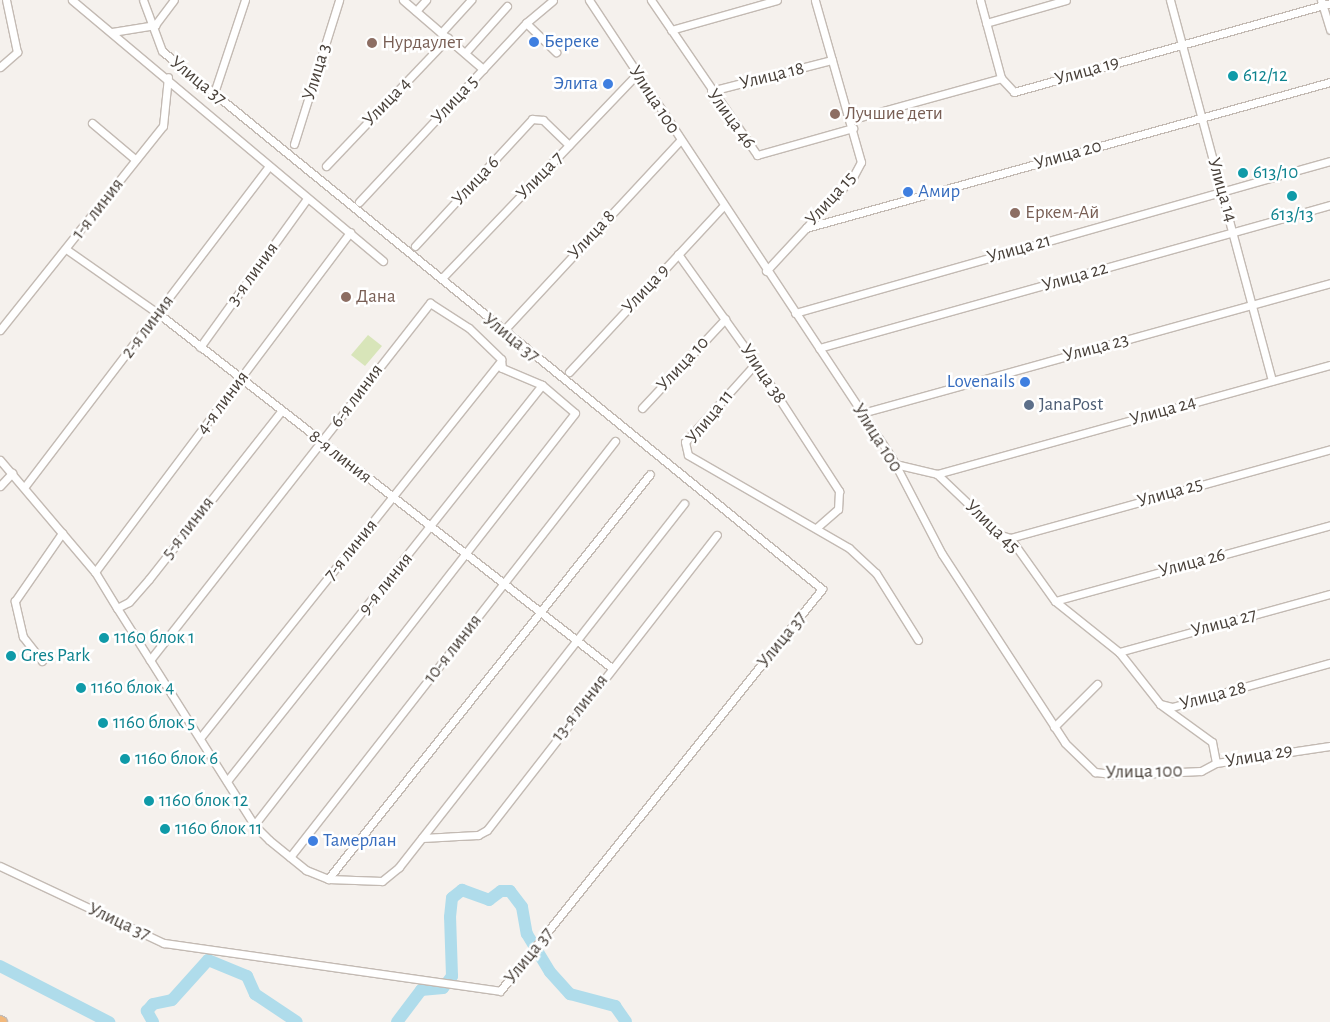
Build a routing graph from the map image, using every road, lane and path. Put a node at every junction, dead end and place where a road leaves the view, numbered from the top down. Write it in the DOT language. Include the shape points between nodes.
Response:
graph roads {
  1 [pos="6,0"];
  2 [pos="72,0"];
  3 [pos="143,0"];
  4 [pos="174,0"];
  5 [pos="245,0"];
  6 [pos="339,0"];
  7 [pos="403,0"];
  8 [pos="426,0"];
  9 [pos="470,0"];
  10 [pos="553,0"];
  11 [pos="589,0"];
  12 [pos="651,0"];
  13 [pos="777,0"];
  14 [pos="815,0"];
  15 [pos="980,0"];
  16 [pos="1066,0"];
  17 [pos="1170,0"];
  18 [pos="1325,3"];
  19 [pos="508,6"];
  20 [pos="416,11"];
  21 [pos="526,23"];
  22 [pos="986,23"];
  23 [pos="671,30"];
  24 [pos="1330,30"];
  25 [pos="112,32"];
  26 [pos="445,36"];
  27 [pos="1180,45"];
  28 [pos="556,52"];
  29 [pos="465,53"];
  30 [pos="832,60"];
  31 [pos="1,64"];
  32 [pos="483,69"];
  33 [pos="637,74"];
  34 [pos="168,77"];
  35 [pos="1001,78"];
  36 [pos="1330,82"];
  37 [pos="215,90"];
  38 [pos="711,92"];
  39 [pos="1202,118"];
  40 [pos="850,120"];
  41 [pos="92,123"];
  42 [pos="853,128"];
  43 [pos="680,141"];
  44 [pos="294,144"];
  45 [pos="570,145"];
  46 [pos="136,160"];
  47 [pos="1330,160"];
  48 [pos="268,166"];
  49 [pos="326,166"];
  50 [pos="1222,191"];
  51 [pos="306,200"];
  52 [pos="359,202"];
  53 [pos="1330,205"];
  54 [pos="723,206"];
  55 [pos="806,228"];
  56 [pos="350,232"];
  57 [pos="1234,232"];
  58 [pos="415,246"];
  59 [pos="66,249"];
  60 [pos="678,254"];
  61 [pos="384,261"];
  62 [pos="766,271"];
  63 [pos="443,277"];
  64 [pos="1330,283"];
  65 [pos="1254,304"];
  66 [pos="795,313"];
  67 [pos="158,314"];
  68 [pos="725,319"];
  69 [pos="505,328"];
  70 [pos="0,330"];
  71 [pos="200,347"];
  72 [pos="819,348"];
  73 [pos="501,362"];
  74 [pos="756,363"];
  75 [pos="1330,365"];
  76 [pos="569,372"];
  77 [pos="241,380"];
  78 [pos="1272,381"];
  79 [pos="542,385"];
  80 [pos="642,408"];
  81 [pos="282,411"];
  82 [pos="862,413"];
  83 [pos="615,440"];
  84 [pos="321,443"];
  85 [pos="1330,448"];
  86 [pos="0,460"];
  87 [pos="895,464"];
  88 [pos="12,473"];
  89 [pos="650,474"];
  90 [pos="938,474"];
  91 [pos="26,485"];
  92 [pos="0,486"];
  93 [pos="393,497"];
  94 [pos="684,503"];
  95 [pos="1330,525"];
  96 [pos="432,527"];
  97 [pos="816,528"];
  98 [pos="62,533"];
  99 [pos="717,535"];
  100 [pos="1010,538"];
  101 [pos="464,553"];
  102 [pos="95,572"];
  103 [pos="503,585"];
  104 [pos="1330,594"];
  105 [pos="1055,601"];
  106 [pos="117,608"];
  107 [pos="538,613"];
  108 [pos="575,639"];
  109 [pos="918,640"];
  110 [pos="1118,652"];
  111 [pos="150,660"];
  112 [pos="42,661"];
  113 [pos="1330,663"];
  114 [pos="612,668"];
  115 [pos="1098,684"];
  116 [pos="1160,704"];
  117 [pos="1054,727"];
  118 [pos="200,738"];
  119 [pos="1330,746"];
  120 [pos="1216,763"];
  121 [pos="227,781"];
  122 [pos="254,825"];
  123 [pos="422,838"];
  124 [pos="290,857"];
  125 [pos="0,866"];
  126 [pos="328,879"];
  1 -- 31 [label="street" via="17,52"];
  2 -- 25 [label="street"];
  3 -- 125 [label="street, Улица 37" via="162,51 822,589 500,992 164,943"];
  4 -- 25 [label="street" via="155,25"];
  5 -- 37 [label="street"];
  6 -- 44 [label="street, Улица 3"];
  7 -- 20 [label="street"];
  8 -- 20 [label="street"];
  9 -- 26 [label="street, Улица 4"];
  10 -- 21 [label="street, Улица 5"];
  11 -- 33 [label="street, Улица 100"];
  12 -- 23 [label="street, Улица 46"];
  13 -- 23 [label="street"];
  14 -- 30 [label="street, Улица 15"];
  15 -- 22 [label="street"];
  16 -- 22 [label="street"];
  17 -- 27 [label="street, Улица 14"];
  18 -- 24 [label="street"];
  18 -- 27 [label="street, Улица 19"];
  19 -- 29 [label="street"];
  20 -- 26 [label="street"];
  21 -- 28 [label="street"];
  21 -- 32 [label="street, Улица 5"];
  22 -- 35 [label="street"];
  23 -- 38 [label="street, Улица 46"];
  25 -- 34 [label="street"];
  26 -- 29 [label="street"];
  26 -- 49 [label="street, Улица 4"];
  27 -- 35 [label="street, Улица 19" via="1014,92"];
  27 -- 39 [label="street, Улица 14"];
  29 -- 32 [label="street"];
  30 -- 38 [label="street, Улица 18"];
  30 -- 40 [label="street, Улица 15"];
  32 -- 52 [label="street, Улица 5"];
  33 -- 43 [label="street, Улица 100"];
  33 -- 45 [label="street, Улица 7"];
  34 -- 46 [label="street, 1-я линия" via="163,126"];
  34 -- 48 [label="street"];
  35 -- 40 [label="street"];
  36 -- 39 [label="street, Улица 20"];
  38 -- 42 [label="street, Улица 46" via="758,155"];
  39 -- 50 [label="street, Улица 14"];
  39 -- 55 [label="street, Улица 20"];
  40 -- 42 [label="street, Улица 15"];
  41 -- 46 [label="street"];
  42 -- 55 [label="street, Улица 15" via="860,154 859,169"];
  43 -- 54 [label="street, Улица 100"];
  43 -- 69 [label="street, Улица 8"];
  45 -- 58 [label="street, Улица 6" via="537,116"];
  45 -- 63 [label="street, Улица 7"];
  46 -- 59 [label="street, 1-я линия"];
  47 -- 50 [label="street, Улица 21"];
  48 -- 51 [label="street"];
  48 -- 67 [label="street, 2-я линия"];
  50 -- 57 [label="street, Улица 14"];
  50 -- 66 [label="street, Улица 21"];
  51 -- 56 [label="street"];
  51 -- 71 [label="street, 3-я линия"];
  53 -- 57 [label="street, Улица 22"];
  54 -- 60 [label="street, Улица 9"];
  54 -- 62 [label="street, Улица 100"];
  55 -- 62 [label="street, Улица 15"];
  56 -- 61 [label="street"];
  56 -- 77 [label="street, 4-я линия"];
  57 -- 65 [label="street, Улица 14"];
  57 -- 72 [label="street, Улица 22"];
  59 -- 67 [label="street, 8-я линия"];
  59 -- 70 [label="street, 1-я линия"];
  60 -- 68 [label="street, Улица 38"];
  60 -- 76 [label="street, Улица 9"];
  62 -- 66 [label="street, Улица 100"];
  64 -- 65 [label="street, Улица 23"];
  65 -- 78 [label="street, Улица 14"];
  65 -- 82 [label="street, Улица 23"];
  66 -- 72 [label="street, Улица 100"];
  67 -- 71 [label="street, 8-я линия"];
  67 -- 91 [label="street, 2-я линия"];
  68 -- 74 [label="street, Улица 38"];
  68 -- 80 [label="street, Улица 10"];
  71 -- 77 [label="street, 8-я линия"];
  72 -- 82 [label="street, Улица 100"];
  73 -- 79 [label="street, 6-я линия" via="512,375"];
  73 -- 84 [label="street, 6-я линия" via="469,328 430,303"];
  73 -- 93 [label="street, 7-я линия"];
  74 -- 97 [label="street, Улица 38" via="841,498 838,509"];
  74 -- 97 [label="street, Улица 11" via="684,448 688,455"];
  75 -- 78 [label="street, Улица 24"];
  77 -- 81 [label="street, 8-я линия"];
  77 -- 102 [label="street, 4-я линия"];
  78 -- 90 [label="street, Улица 24"];
  79 -- 96 [label="street, 9-я линия"];
  79 -- 101 [label="street, 6-я линия" via="575,413"];
  81 -- 84 [label="street, 8-я линия"];
  81 -- 106 [label="street, 5-я линия" via="149,579 129,602"];
  82 -- 87 [label="street, Улица 100"];
  83 -- 103 [label="street, 10-я линия"];
  84 -- 93 [label="street, 8-я линия"];
  84 -- 111 [label="street, 6-я линия"];
  85 -- 100 [label="street, Улица 25"];
  86 -- 88 [label="street"];
  87 -- 90 [label="street"];
  87 -- 117 [label="street, Улица 100" via="942,554"];
  88 -- 91 [label="street"];
  88 -- 92 [label="street"];
  89 -- 107 [label="street"];
  90 -- 100 [label="street, Улица 45" via="1001,535"];
  91 -- 98 [label="street"];
  93 -- 96 [label="street, 8-я линия"];
  93 -- 118 [label="street, 7-я линия"];
  94 -- 108 [label="street"];
  95 -- 105 [label="street, Улица 26"];
  96 -- 101 [label="street, 8-я линия"];
  96 -- 121 [label="street, 9-я линия"];
  97 -- 109 [label="street" via="849,548 876,573"];
  98 -- 102 [label="street"];
  98 -- 112 [label="street" via="15,601 23,637"];
  99 -- 114 [label="street, 13-я линия"];
  100 -- 105 [label="street, Улица 45"];
  101 -- 103 [label="street, 8-я линия"];
  101 -- 122 [label="street"];
  102 -- 106 [label="street"];
  103 -- 107 [label="street, 8-я линия"];
  103 -- 124 [label="street, 10-я линия"];
  104 -- 110 [label="street, Улица 27"];
  105 -- 110 [label="street, Улица 45"];
  106 -- 111 [label="street"];
  107 -- 108 [label="street, 8-я линия"];
  107 -- 126 [label="street"];
  108 -- 114 [label="street, 8-я линия"];
  108 -- 123 [label="street"];
  110 -- 116 [label="street, Улица 28"];
  111 -- 118 [label="street"];
  113 -- 116 [label="street, Улица 28" via="1172,707"];
  114 -- 123 [label="street, 13-я линия" via="483,834"];
  115 -- 117 [label="street"];
  116 -- 120 [label="street, Улица 29" via="1212,742"];
  117 -- 120 [label="street, Улица 100" via="1095,772 1118,775 1201,771"];
  118 -- 121 [label="street"];
  119 -- 120 [label="street, Улица 29"];
  121 -- 122 [label="street"];
  122 -- 124 [label="street"];
  123 -- 126 [label="street" via="382,881"];
  124 -- 126 [label="street"];
}
